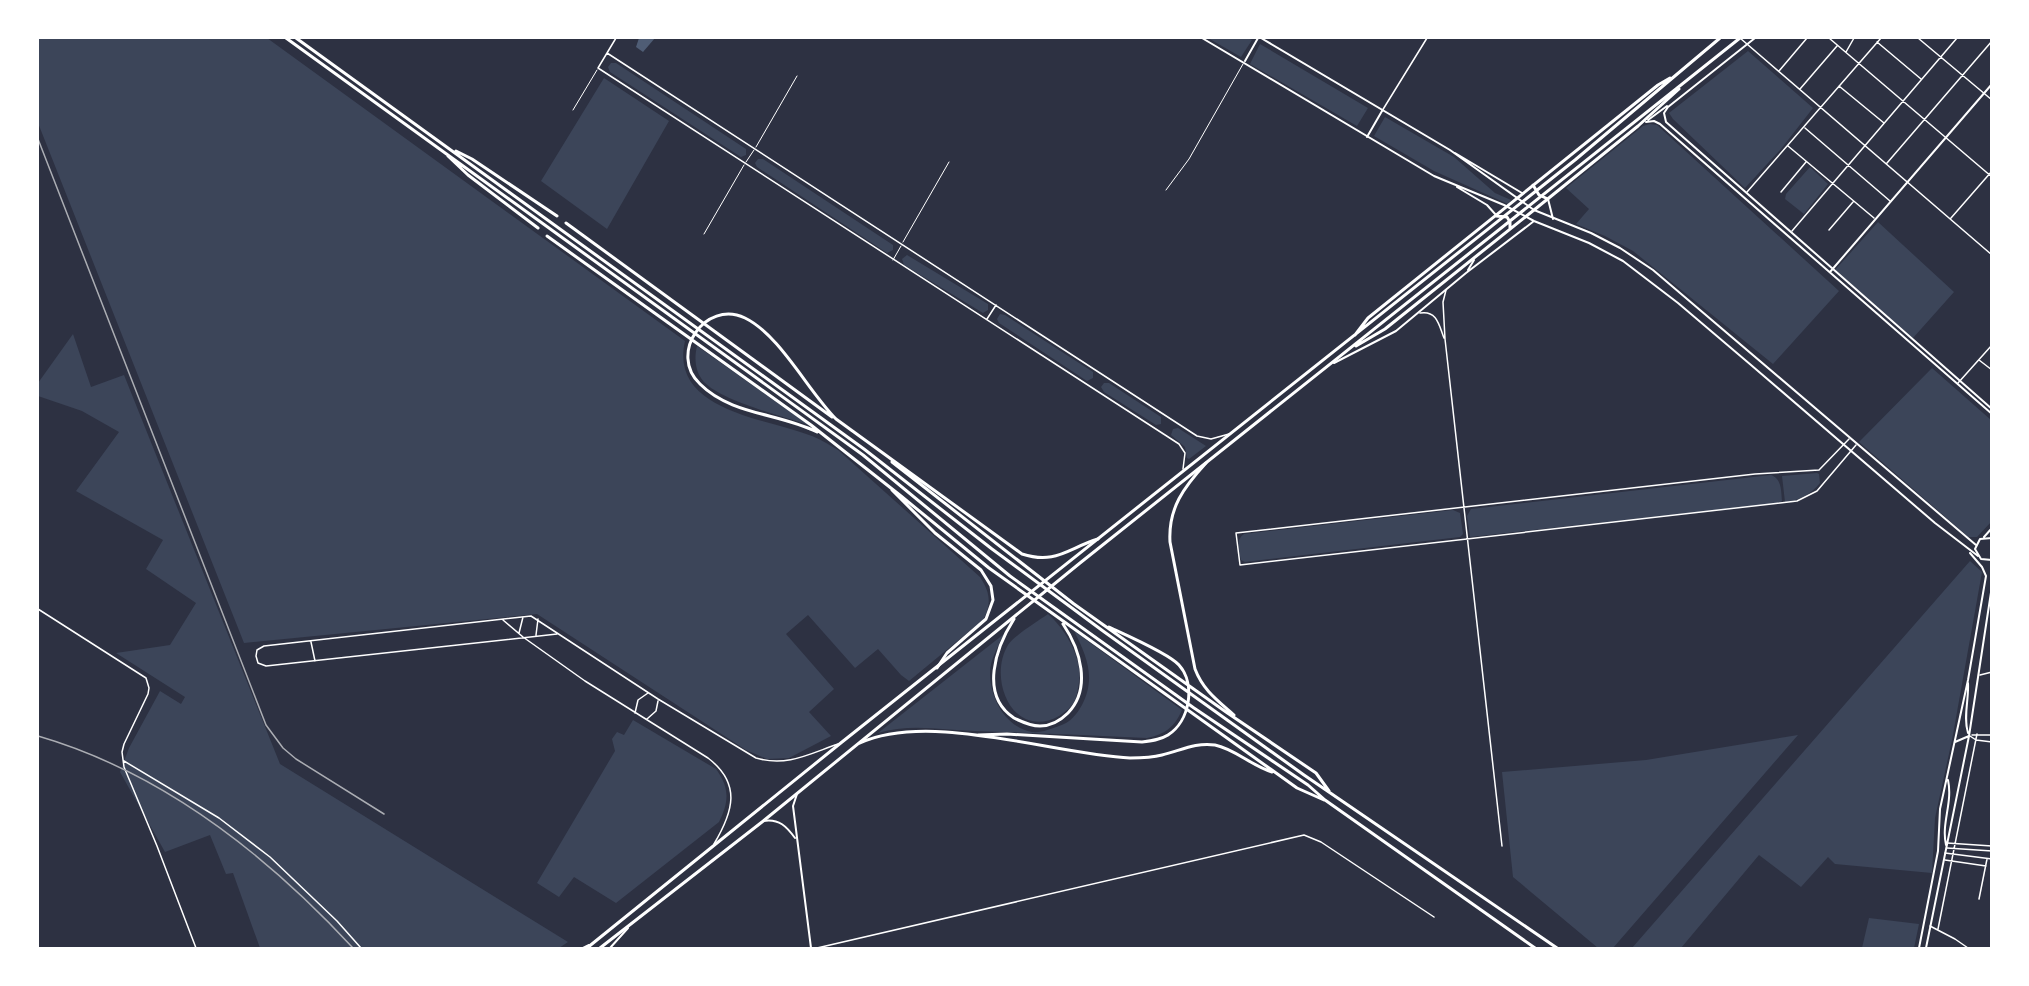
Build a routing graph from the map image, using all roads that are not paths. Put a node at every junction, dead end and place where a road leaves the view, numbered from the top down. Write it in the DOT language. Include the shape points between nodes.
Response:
graph roads {
  1 [pos="286,38"];
  2 [pos="296,38"];
  3 [pos="616,38"];
  4 [pos="1202,38"];
  5 [pos="1259,38"];
  6 [pos="1427,38"];
  7 [pos="1720,38"];
  8 [pos="1740,38"];
  9 [pos="1755,38"];
  10 [pos="1808,38"];
  11 [pos="1829,38"];
  12 [pos="1854,38"];
  13 [pos="1881,38"];
  14 [pos="1918,38"];
  15 [pos="1957,38"];
  16 [pos="1992,40"];
  17 [pos="1877,42"];
  18 [pos="1747,44"];
  19 [pos="1838,45"];
  20 [pos="1846,52"];
  21 [pos="607,53"];
  22 [pos="1941,57"];
  23 [pos="1244,62"];
  24 [pos="1859,63"];
  25 [pos="598,68"];
  26 [pos="1779,71"];
  27 [pos="1678,74"];
  28 [pos="1962,74"];
  29 [pos="797,76"];
  30 [pos="1922,79"];
  31 [pos="1685,82"];
  32 [pos="1992,84"];
  33 [pos="1839,86"];
  34 [pos="1800,90"];
  35 [pos="1984,93"];
  36 [pos="1683,94"];
  37 [pos="1992,100"];
  38 [pos="1904,101"];
  39 [pos="1820,108"];
  40 [pos="573,110"];
  41 [pos="1382,111"];
  42 [pos="1924,118"];
  43 [pos="1646,122"];
  44 [pos="1885,123"];
  45 [pos="1638,126"];
  46 [pos="1804,126"];
  47 [pos="1367,137"];
  48 [pos="1946,138"];
  49 [pos="1788,145"];
  50 [pos="1865,146"];
  51 [pos="451,149"];
  52 [pos="755,149"];
  53 [pos="1450,150"];
  54 [pos="445,152"];
  55 [pos="1807,161"];
  56 [pos="949,162"];
  57 [pos="745,163"];
  58 [pos="1849,164"];
  59 [pos="1886,164"];
  60 [pos="1992,171"];
  61 [pos="1988,174"];
  62 [pos="1992,177"];
  63 [pos="1450,183"];
  64 [pos="1833,183"];
  65 [pos="1908,183"];
  66 [pos="1533,185"];
  67 [pos="1166,190"];
  68 [pos="1747,192"];
  69 [pos="1781,192"];
  70 [pos="1523,193"];
  71 [pos="1517,198"];
  72 [pos="1548,199"];
  73 [pos="1854,201"];
  74 [pos="1891,201"];
  75 [pos="1507,207"];
  76 [pos="1534,210"];
  77 [pos="557,216"];
  78 [pos="1495,217"];
  79 [pos="1526,217"];
  80 [pos="1553,219"];
  81 [pos="1875,219"];
  82 [pos="1950,219"];
  83 [pos="1534,221"];
  84 [pos="1782,222"];
  85 [pos="566,223"];
  86 [pos="1779,227"];
  87 [pos="538,228"];
  88 [pos="1828,230"];
  89 [pos="1792,231"];
  90 [pos="1507,232"];
  91 [pos="704,234"];
  92 [pos="547,236"];
  93 [pos="901,245"];
  94 [pos="1992,255"];
  95 [pos="1476,256"];
  96 [pos="892,260"];
  97 [pos="1833,268"];
  98 [pos="1830,272"];
  99 [pos="1466,273"];
  100 [pos="1448,287"];
  101 [pos="1859,292"];
  102 [pos="1856,296"];
  103 [pos="996,305"];
  104 [pos="1412,317"];
  105 [pos="987,319"];
  106 [pos="1354,336"];
  107 [pos="1445,339"];
  108 [pos="1992,345"];
  109 [pos="1349,350"];
  110 [pos="1756,358"];
  111 [pos="1979,360"];
  112 [pos="1331,364"];
  113 [pos="1751,364"];
  114 [pos="1992,370"];
  115 [pos="1958,382"];
  116 [pos="1992,408"];
  117 [pos="1992,414"];
  118 [pos="836,419"];
  119 [pos="1233,433"];
  120 [pos="827,438"];
  121 [pos="1849,439"];
  122 [pos="1844,445"];
  123 [pos="1856,445"];
  124 [pos="879,451"];
  125 [pos="1851,451"];
  126 [pos="1206,463"];
  127 [pos="1182,473"];
  128 [pos="880,479"];
  129 [pos="1464,506"];
  130 [pos="1992,528"];
  131 [pos="1098,538"];
  132 [pos="1467,538"];
  133 [pos="1984,538"];
  134 [pos="1992,538"];
  135 [pos="1976,546"];
  136 [pos="1968,551"];
  137 [pos="1978,556"];
  138 [pos="1992,560"];
  139 [pos="1992,586"];
  140 [pos="38,609"];
  141 [pos="523,616"];
  142 [pos="501,619"];
  143 [pos="538,619"];
  144 [pos="1014,619"];
  145 [pos="1060,620"];
  146 [pos="1100,622"];
  147 [pos="519,634"];
  148 [pos="557,634"];
  149 [pos="536,636"];
  150 [pos="523,637"];
  151 [pos="311,642"];
  152 [pos="315,662"];
  153 [pos="937,668"];
  154 [pos="1992,672"];
  155 [pos="1979,675"];
  156 [pos="1968,680"];
  157 [pos="648,693"];
  158 [pos="658,699"];
  159 [pos="635,712"];
  160 [pos="1238,718"];
  161 [pos="646,719"];
  162 [pos="1977,734"];
  163 [pos="975,735"];
  164 [pos="1992,735"];
  165 [pos="1969,736"];
  166 [pos="1976,740"];
  167 [pos="842,742"];
  168 [pos="860,742"];
  169 [pos="1955,742"];
  170 [pos="1992,742"];
  171 [pos="123,761"];
  172 [pos="1276,773"];
  173 [pos="1947,778"];
  174 [pos="801,790"];
  175 [pos="1330,793"];
  176 [pos="1325,800"];
  177 [pos="762,822"];
  178 [pos="797,840"];
  179 [pos="1947,843"];
  180 [pos="1955,844"];
  181 [pos="714,845"];
  182 [pos="1502,846"];
  183 [pos="1992,846"];
  184 [pos="1946,848"];
  185 [pos="1954,848"];
  186 [pos="1991,851"];
  187 [pos="1946,853"];
  188 [pos="1953,854"];
  189 [pos="1987,858"];
  190 [pos="1992,859"];
  191 [pos="1944,860"];
  192 [pos="1952,860"];
  193 [pos="1986,866"];
  194 [pos="1979,899"];
  195 [pos="642,915"];
  196 [pos="1434,917"];
  197 [pos="1930,926"];
  198 [pos="1938,929"];
  199 [pos="195,948"];
  200 [pos="361,948"];
  201 [pos="585,948"];
  202 [pos="600,948"];
  203 [pos="610,948"];
  204 [pos="811,948"];
  205 [pos="817,948"];
  206 [pos="1535,948"];
  207 [pos="1557,948"];
  208 [pos="1918,948"];
  209 [pos="1926,948"];
  210 [pos="1968,948"];
  1 -- 54 [label="highway"];
  2 -- 51 [label="highway"];
  3 -- 21 [label="street"];
  4 -- 23 [label="street"];
  5 -- 23 [label="street"];
  5 -- 41 [label="street"];
  6 -- 41 [label="street"];
  7 -- 27 [label="highway"];
  8 -- 18 [label="street"];
  8 -- 31 [label="highway"];
  9 -- 18 [label="street"];
  10 -- 26 [label="street"];
  11 -- 19 [label="street"];
  12 -- 20 [label="street"];
  13 -- 17 [label="street"];
  14 -- 22 [label="street"];
  15 -- 22 [label="street"];
  16 -- 28 [label="street"];
  17 -- 24 [label="street"];
  17 -- 30 [label="street"];
  18 -- 26 [label="street"];
  18 -- 36 [label="street"];
  19 -- 20 [label="street"];
  19 -- 34 [label="street"];
  20 -- 24 [label="street"];
  21 -- 25 [label="street"];
  21 -- 52 [label="street"];
  22 -- 28 [label="street"];
  22 -- 30 [label="street"];
  23 -- 47 [label="street"];
  23 -- 67 [label="lane" via="1189,159"];
  24 -- 33 [label="street"];
  24 -- 38 [label="street"];
  25 -- 40 [label="lane"];
  25 -- 57 [label="street"];
  26 -- 34 [label="street"];
  27 -- 66 [label="highway" via="1658,85"];
  27 -- 106 [label="highway"];
  28 -- 35 [label="street"];
  28 -- 42 [label="street"];
  29 -- 52 [label="lane"];
  30 -- 38 [label="street"];
  31 -- 45 [label="highway"];
  31 -- 109 [label="highway"];
  32 -- 35 [label="street"];
  33 -- 39 [label="street"];
  33 -- 44 [label="street"];
  34 -- 39 [label="street"];
  35 -- 37 [label="street"];
  35 -- 48 [label="street"];
  36 -- 43 [label="street"];
  36 -- 68 [label="street" via="1666,109 1668,124"];
  38 -- 42 [label="street"];
  38 -- 44 [label="street"];
  39 -- 46 [label="street"];
  39 -- 50 [label="street"];
  41 -- 47 [label="street"];
  41 -- 53 [label="street"];
  42 -- 48 [label="street"];
  42 -- 59 [label="street"];
  43 -- 45 [label="street"];
  43 -- 86 [label="street" via="1660,124"];
  44 -- 50 [label="street"];
  45 -- 72 [label="highway"];
  46 -- 49 [label="street"];
  46 -- 58 [label="street"];
  47 -- 63 [label="street"];
  48 -- 61 [label="street"];
  48 -- 65 [label="street"];
  49 -- 55 [label="street"];
  49 -- 68 [label="street"];
  50 -- 58 [label="street"];
  50 -- 59 [label="street"];
  51 -- 77 [label="highway"];
  51 -- 175 [label="highway" via="864,448 1067,605"];
  52 -- 57 [label="lane"];
  52 -- 93 [label="street"];
  53 -- 70 [label="street"];
  53 -- 71 [label="street"];
  54 -- 87 [label="highway"];
  54 -- 176 [label="highway" via="863,455 1010,576"];
  55 -- 64 [label="street"];
  55 -- 69 [label="street"];
  56 -- 93 [label="lane"];
  57 -- 91 [label="lane"];
  57 -- 96 [label="street"];
  58 -- 64 [label="street"];
  58 -- 74 [label="street"];
  59 -- 65 [label="street"];
  60 -- 61 [label="street"];
  61 -- 62 [label="street"];
  61 -- 82 [label="street"];
  63 -- 75 [label="street"];
  63 -- 78 [label="street" via="1494,210"];
  64 -- 73 [label="street"];
  64 -- 89 [label="street"];
  65 -- 74 [label="street"];
  65 -- 82 [label="street"];
  66 -- 70 [label="highway"];
  66 -- 72 [label="highway" via="1539,195"];
  68 -- 84 [label="street"];
  70 -- 71 [label="highway"];
  71 -- 75 [label="highway"];
  71 -- 76 [label="street"];
  72 -- 76 [label="highway"];
  72 -- 80 [label="street"];
  73 -- 81 [label="street"];
  73 -- 88 [label="street"];
  74 -- 81 [label="street"];
  75 -- 78 [label="highway"];
  75 -- 79 [label="street"];
  76 -- 79 [label="highway"];
  76 -- 80 [label="street"];
  78 -- 90 [label="highway" via="1509,218"];
  78 -- 106 [label="highway" via="1368,318"];
  79 -- 83 [label="street"];
  79 -- 90 [label="highway"];
  80 -- 110 [label="street" via="1591,233 1653,270"];
  81 -- 97 [label="street"];
  82 -- 94 [label="street"];
  83 -- 99 [label="street"];
  83 -- 113 [label="street" via="1623,261"];
  84 -- 86 [label="street"];
  84 -- 89 [label="street"];
  85 -- 118 [label="highway"];
  86 -- 98 [label="street"];
  89 -- 97 [label="street"];
  90 -- 95 [label="highway"];
  92 -- 120 [label="highway"];
  93 -- 96 [label="lane"];
  93 -- 103 [label="street"];
  95 -- 99 [label="street"];
  95 -- 109 [label="highway" via="1385,329"];
  96 -- 105 [label="street"];
  97 -- 98 [label="street"];
  97 -- 101 [label="street"];
  98 -- 102 [label="street"];
  99 -- 100 [label="street"];
  100 -- 104 [label="street"];
  100 -- 107 [label="street" via="1443,302"];
  101 -- 102 [label="street"];
  101 -- 115 [label="street"];
  102 -- 115 [label="street"];
  103 -- 105 [label="street"];
  103 -- 119 [label="street" via="1197,436 1211,439"];
  104 -- 107 [label="street" via="1424,312 1433,315"];
  104 -- 112 [label="street" via="1386,337"];
  105 -- 127 [label="street" via="1181,445 1185,456"];
  106 -- 119 [label="highway"];
  107 -- 129 [label="street"];
  108 -- 111 [label="street"];
  109 -- 112 [label="highway"];
  110 -- 113 [label="street"];
  110 -- 121 [label="street"];
  111 -- 114 [label="street"];
  111 -- 115 [label="street"];
  112 -- 126 [label="highway"];
  113 -- 122 [label="street"];
  115 -- 116 [label="street"];
  115 -- 117 [label="street"];
  118 -- 120 [label="highway" via="756,325 737,315 723,315 708,320 695,331 688,345 688,362 701,386 738,407 808,428"];
  118 -- 124 [label="highway"];
  119 -- 127 [label="highway"];
  120 -- 128 [label="highway"];
  121 -- 122 [label="street"];
  121 -- 123 [label="street"];
  122 -- 125 [label="street"];
  122 -- 129 [label="street" via="1816,471 1755,474"];
  123 -- 125 [label="street"];
  123 -- 135 [label="street"];
  124 -- 131 [label="highway" via="1022,554 1056,557"];
  124 -- 146 [label="highway"];
  125 -- 132 [label="street" via="1816,491 1797,501"];
  125 -- 136 [label="street"];
  126 -- 144 [label="highway"];
  126 -- 160 [label="highway" via="1176,502 1170,542 1195,669 1210,695"];
  127 -- 131 [label="highway"];
  128 -- 145 [label="highway"];
  128 -- 153 [label="highway" via="981,570 991,586 993,600 986,619 947,653"];
  129 -- 132 [label="street"];
  129 -- 132 [label="street" via="1236,533 1240,565"];
  130 -- 133 [label="street"];
  131 -- 153 [label="highway"];
  132 -- 182 [label="street"];
  133 -- 134 [label="street"];
  133 -- 135 [label="street"];
  135 -- 137 [label="street"];
  136 -- 137 [label="street"];
  136 -- 156 [label="street" via="1986,576"];
  137 -- 138 [label="street" via="1984,561"];
  139 -- 155 [label="street"];
  140 -- 171 [label="street" via="146,678 148,694 124,744"];
  141 -- 142 [label="street"];
  141 -- 143 [label="street"];
  141 -- 147 [label="street"];
  142 -- 147 [label="street"];
  142 -- 151 [label="street"];
  143 -- 148 [label="street"];
  143 -- 149 [label="street"];
  144 -- 145 [label="highway" via="995,662 996,694 1008,713 1040,726 1055,723 1066,715 1079,694 1079,658"];
  144 -- 168 [label="highway"];
  145 -- 172 [label="highway"];
  146 -- 160 [label="highway"];
  146 -- 163 [label="highway" via="1177,662 1186,678 1189,699 1183,719 1169,735 1142,742"];
  147 -- 150 [label="street"];
  148 -- 149 [label="street"];
  148 -- 157 [label="street"];
  149 -- 150 [label="street"];
  150 -- 152 [label="street"];
  150 -- 159 [label="street"];
  151 -- 152 [label="street"];
  151 -- 152 [label="street" via="264,646 256,656 263,666"];
  153 -- 167 [label="highway"];
  154 -- 155 [label="street"];
  155 -- 165 [label="street"];
  156 -- 165 [label="street" via="1965,722"];
  156 -- 169 [label="street"];
  157 -- 158 [label="street"];
  157 -- 159 [label="street" via="638,700"];
  158 -- 161 [label="street" via="656,711"];
  158 -- 167 [label="street" via="745,753 769,762 791,761"];
  159 -- 161 [label="street"];
  160 -- 175 [label="highway" via="1316,773"];
  161 -- 181 [label="street" via="708,758 728,779 731,804"];
  162 -- 164 [label="street"];
  162 -- 165 [label="street"];
  162 -- 166 [label="street"];
  163 -- 168 [label="highway" via="899,732"];
  163 -- 172 [label="highway" via="1127,758 1153,757 1192,746 1221,746"];
  165 -- 166 [label="street"];
  165 -- 169 [label="street"];
  165 -- 179 [label="street"];
  166 -- 170 [label="street"];
  166 -- 180 [label="street"];
  167 -- 181 [label="highway"];
  168 -- 174 [label="highway"];
  169 -- 173 [label="street"];
  171 -- 199 [label="street"];
  171 -- 200 [label="street" via="219,818 270,857"];
  172 -- 176 [label="highway" via="1304,792"];
  173 -- 184 [label="street" via="1950,803 1943,833"];
  173 -- 208 [label="street" via="1933,881"];
  174 -- 177 [label="highway"];
  174 -- 178 [label="street" via="793,806"];
  175 -- 207 [label="highway"];
  176 -- 206 [label="highway"];
  177 -- 178 [label="street" via="782,823"];
  177 -- 195 [label="highway"];
  178 -- 204 [label="street"];
  179 -- 180 [label="street"];
  179 -- 184 [label="street"];
  180 -- 183 [label="street"];
  180 -- 185 [label="street"];
  181 -- 201 [label="highway"];
  183 -- 186 [label="street"];
  184 -- 185 [label="street"];
  184 -- 187 [label="street"];
  185 -- 186 [label="street"];
  185 -- 188 [label="street"];
  187 -- 188 [label="street"];
  187 -- 191 [label="street"];
  188 -- 189 [label="street"];
  188 -- 192 [label="street"];
  189 -- 190 [label="street"];
  189 -- 193 [label="street"];
  191 -- 192 [label="street"];
  191 -- 197 [label="street"];
  192 -- 193 [label="street"];
  192 -- 198 [label="street"];
  193 -- 194 [label="street"];
  195 -- 202 [label="highway"];
  195 -- 203 [label="street"];
  196 -- 205 [label="street" via="1321,842 1304,835"];
  197 -- 198 [label="street"];
  197 -- 209 [label="street"];
  198 -- 210 [label="street"];
}
